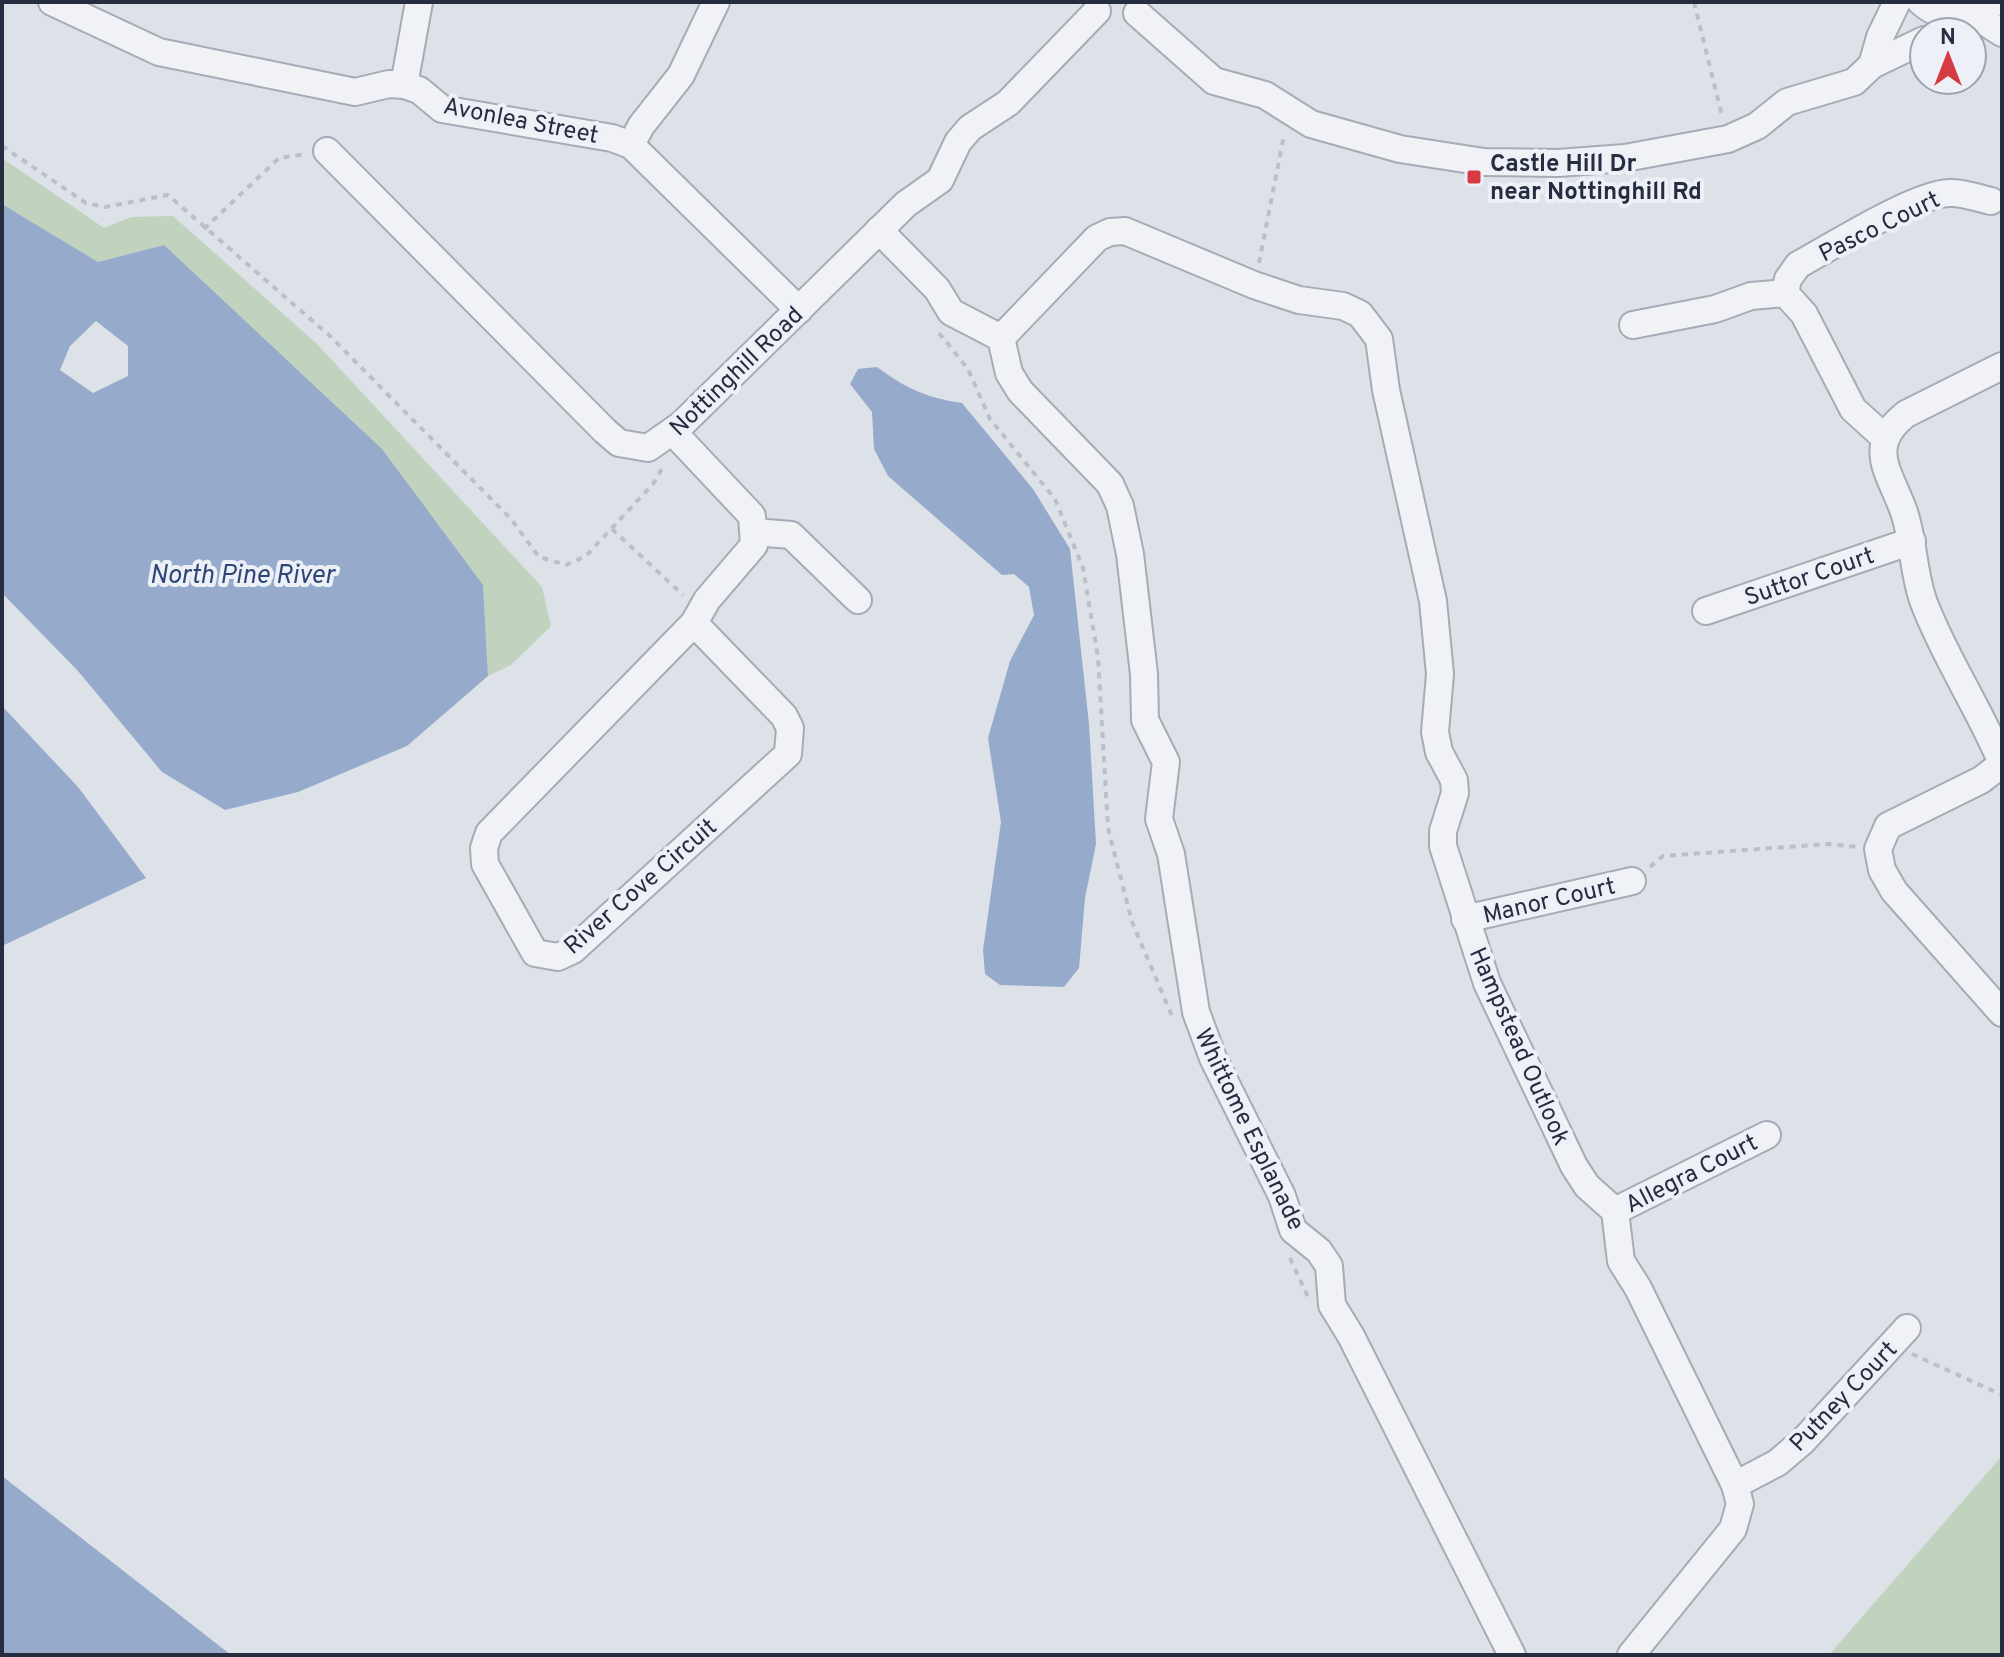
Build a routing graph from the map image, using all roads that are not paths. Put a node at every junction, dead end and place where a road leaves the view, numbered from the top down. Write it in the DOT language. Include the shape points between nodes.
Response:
graph roads {
  1 [pos="52,2"];
  2 [pos="419,2"];
  3 [pos="716,2"];
  4 [pos="1897,2"];
  5 [pos="1921,2"];
  6 [pos="1094,6"];
  7 [pos="1140,7"];
  8 [pos="1976,11"];
  9 [pos="2002,33"];
  10 [pos="1908,48"];
  11 [pos="1872,65"];
  12 [pos="404,85"];
  13 [pos="631,145"];
  14 [pos="327,151"];
  15 [pos="1991,201"];
  16 [pos="879,230"];
  17 [pos="1785,293"];
  18 [pos="799,310"];
  19 [pos="1633,325"];
  20 [pos="1001,338"];
  21 [pos="2002,366"];
  22 [pos="1885,438"];
  23 [pos="679,439"];
  24 [pos="755,532"];
  25 [pos="1912,541"];
  26 [pos="858,600"];
  27 [pos="1706,611"];
  28 [pos="694,623"];
  29 [pos="2002,763"];
  30 [pos="1632,881"];
  31 [pos="1465,919"];
  32 [pos="2002,1013"];
  33 [pos="1767,1135"];
  34 [pos="1615,1211"];
  35 [pos="1899,1336"];
  36 [pos="1735,1485"];
  37 [pos="1512,1655"];
  38 [pos="1631,1655"];
  1 -- 12 [label="street" via="159,52 355,92"];
  2 -- 12 [label="street"];
  3 -- 13 [label="street" via="681,75"];
  4 -- 11 [label="street"];
  5 -- 8 [label="street" via="1943,15"];
  6 -- 7 [label="street" via="1112,20 1130,18"];
  6 -- 16 [label="street, Nottinghill Road" via="1008,103 970,128 940,180"];
  7 -- 11 [label="street" via="1214,81 1265,95 1311,124 1342,134 1484,162 1625,158 1728,139 1757,126 1787,102 1854,82"];
  8 -- 9 [label="street"];
  10 -- 11 [label="street"];
  12 -- 13 [label="street, Avonlea Street" via="442,109"];
  13 -- 18 [label="street, Avonlea Street"];
  14 -- 23 [label="street, Nottinghill Road" via="619,443 648,448"];
  15 -- 17 [label="street, Pasco Court" via="1952,192 1911,205 1798,265"];
  16 -- 18 [label="street, Nottinghill Road"];
  16 -- 20 [label="street" via="937,289 951,312"];
  17 -- 19 [label="street" via="1751,296 1715,309"];
  17 -- 22 [label="street" via="1804,314 1853,409"];
  18 -- 23 [label="street, Nottinghill Road"];
  20 -- 31 [label="street, Hampstead Outlook" via="1097,238 1110,232 1139,234 1254,285 1360,314 1379,339 1433,601 1440,674 1435,732 1455,793 1443,846"];
  20 -- 37 [label="street, Whittome Esplanade" via="1009,373 1020,391 1110,484 1120,506 1144,674 1145,720 1166,762 1159,819 1171,854 1189,983 1213,1058 1282,1196 1293,1230 1329,1266 1332,1305"];
  21 -- 22 [label="street" via="1906,414"];
  22 -- 25 [label="street" via="1884,468"];
  23 -- 24 [label="street" via="752,516"];
  24 -- 26 [label="street" via="791,535"];
  24 -- 28 [label="street, River Cove Circuit" via="754,545"];
  25 -- 27 [label="street, Suttor Court"];
  25 -- 29 [label="street" via="1922,600"];
  28 -- 28 [label="street, River Cove Circuit" via="489,833 485,864 535,953 558,957 573,950 788,754 790,728 784,716"];
  29 -- 32 [label="street" via="1981,780 1888,826 1878,849 1894,891"];
  30 -- 31 [label="street, Manor Court"];
  31 -- 34 [label="street, Hampstead Outlook" via="1487,983 1574,1166"];
  33 -- 34 [label="street, Allegra Court"];
  34 -- 36 [label="street" via="1621,1261"];
  35 -- 36 [label="street, Putney Court" via="1803,1441 1777,1463"];
  36 -- 38 [label="street" via="1740,1504 1733,1529"];
}
